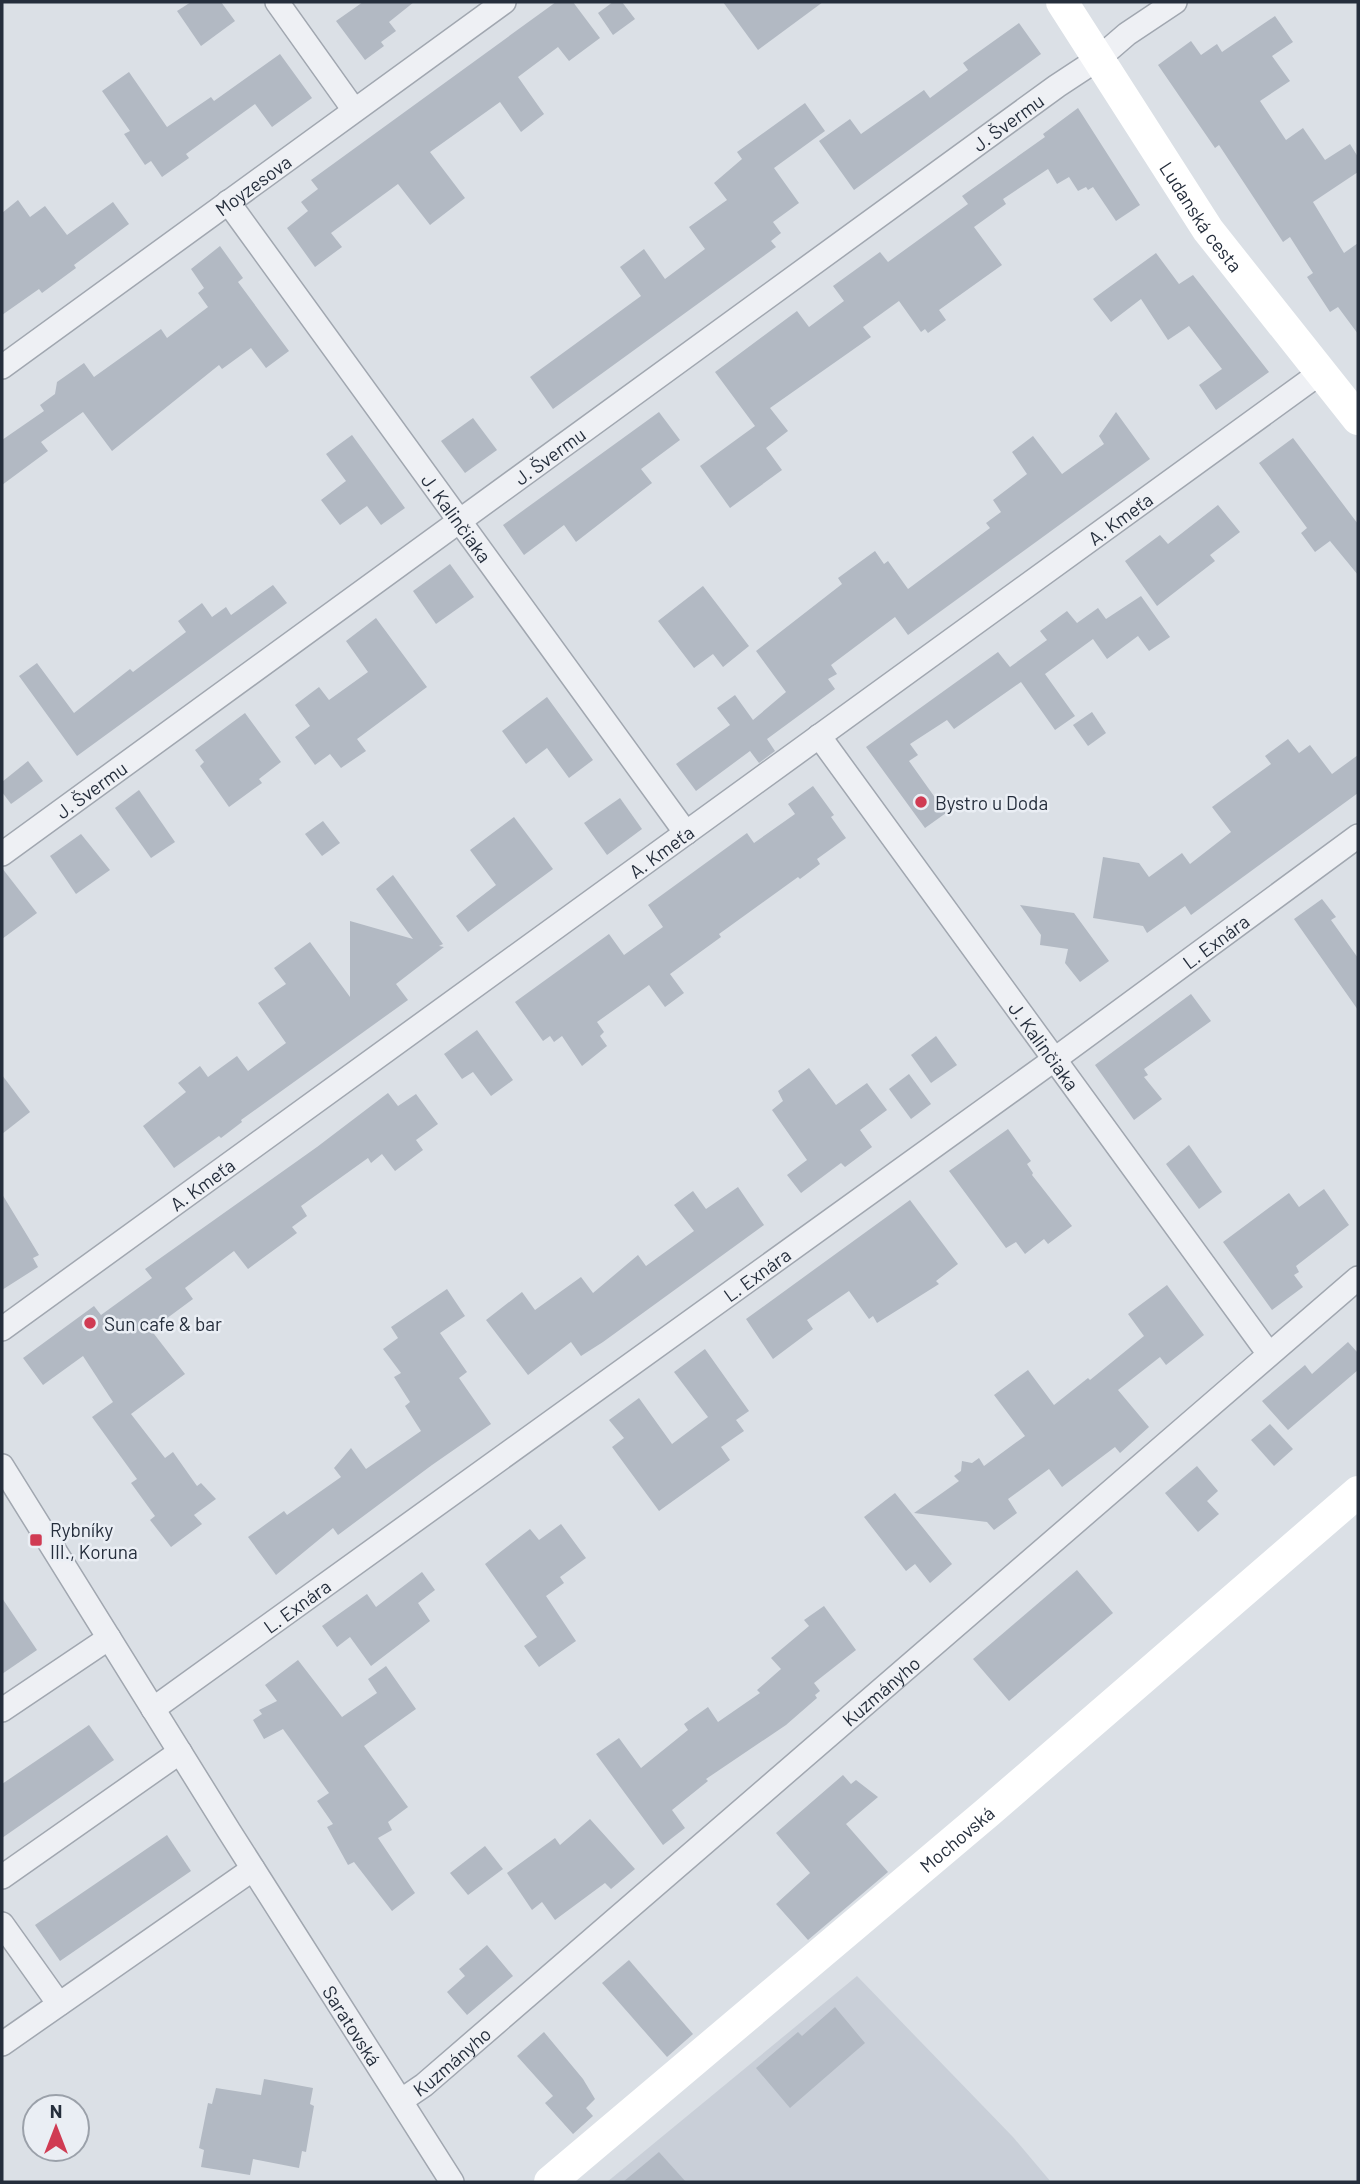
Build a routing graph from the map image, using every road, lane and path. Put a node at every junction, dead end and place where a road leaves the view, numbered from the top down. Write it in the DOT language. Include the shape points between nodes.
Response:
graph roads {
  1 [pos="277,2"];
  2 [pos="504,2"];
  3 [pos="1062,2"];
  4 [pos="1175,2"];
  5 [pos="1098,59"];
  6 [pos="354,110"];
  7 [pos="228,202"];
  8 [pos="2,367"];
  9 [pos="1320,373"];
  10 [pos="1358,419"];
  11 [pos="461,521"];
  12 [pos="819,736"];
  13 [pos="686,832"];
  14 [pos="1358,836"];
  15 [pos="2,854"];
  16 [pos="1055,1059"];
  17 [pos="1358,1278"];
  18 [pos="2,1329"];
  19 [pos="1269,1354"];
  20 [pos="2,1466"];
  21 [pos="8,1491"];
  22 [pos="1358,1492"];
  23 [pos="109,1638"];
  24 [pos="153,1709"];
  25 [pos="2,1710"];
  26 [pos="180,1752"];
  27 [pos="253,1869"];
  28 [pos="2,1877"];
  29 [pos="2,1924"];
  30 [pos="59,2004"];
  31 [pos="2,2044"];
  32 [pos="402,2100"];
  33 [pos="452,2182"];
  34 [pos="550,2182"];
  1 -- 6 [label="street"];
  2 -- 6 [label="street, Moyzesova"];
  3 -- 5 [label="street, Ludanská cesta"];
  4 -- 5 [label="street, J. Švermu"];
  5 -- 9 [label="street, Ludanská cesta" via="1208,230"];
  5 -- 11 [label="street, J. Švermu"];
  6 -- 7 [label="street, Moyzesova"];
  7 -- 8 [label="street, Moyzesova"];
  7 -- 11 [label="street, J. Kalinčiaka"];
  9 -- 10 [label="street, Ludanská cesta"];
  9 -- 12 [label="street, A. Kmeťa"];
  11 -- 13 [label="street, J. Kalinčiaka"];
  11 -- 15 [label="street, J. Švermu"];
  12 -- 13 [label="street, A. Kmeťa"];
  12 -- 16 [label="street, J. Kalinčiaka"];
  13 -- 18 [label="street, A. Kmeťa"];
  14 -- 16 [label="street, L. Exnára"];
  16 -- 19 [label="street, J. Kalinčiaka"];
  16 -- 24 [label="street, L. Exnára"];
  17 -- 19 [label="street, Kuzmányho"];
  19 -- 32 [label="street, Kuzmányho"];
  20 -- 21 [label="street, Saratovská"];
  21 -- 23 [label="street, Saratovská"];
  22 -- 34 [label="street, Mochovská"];
  23 -- 24 [label="street, Saratovská"];
  23 -- 25 [label="street"];
  24 -- 26 [label="street, Saratovská"];
  26 -- 27 [label="street, Saratovská"];
  26 -- 28 [label="street"];
  27 -- 30 [label="street"];
  27 -- 32 [label="street, Saratovská"];
  29 -- 30 [label="street"];
  30 -- 31 [label="street"];
  32 -- 33 [label="street, Saratovská"];
}
